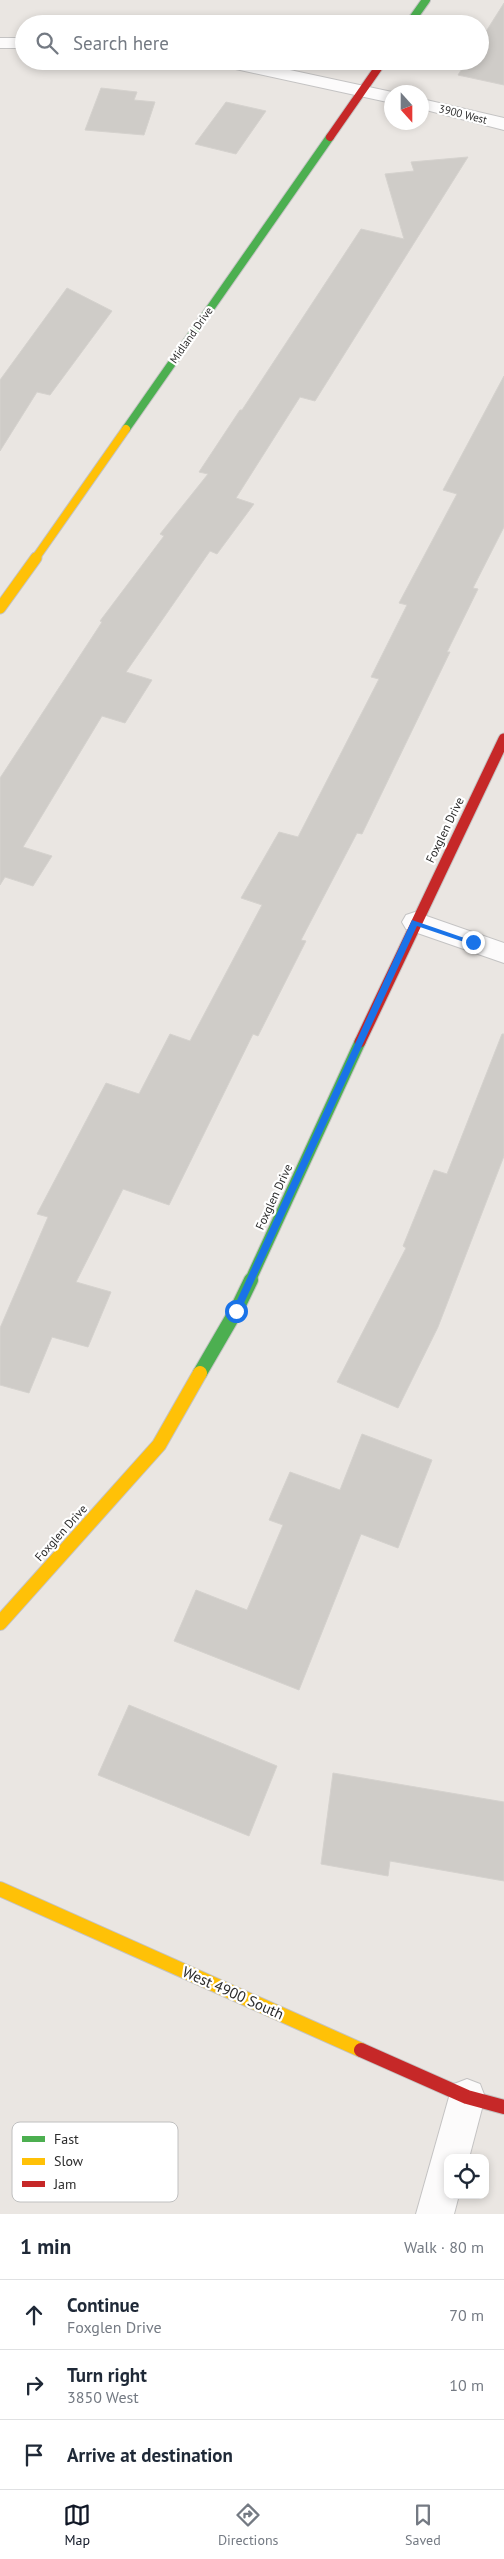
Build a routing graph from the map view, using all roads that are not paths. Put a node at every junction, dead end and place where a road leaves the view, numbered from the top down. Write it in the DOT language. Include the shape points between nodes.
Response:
graph roads {
  1 [pos="426,0"];
  2 [pos="415,15"];
  3 [pos="0,42"];
  4 [pos="15,43"];
  5 [pos="262,70"];
  6 [pos="377,70"];
  7 [pos="361,92"];
  8 [pos="384,96"];
  9 [pos="429,105"];
  10 [pos="504,124"];
  11 [pos="0,608"];
  12 [pos="504,739"];
  13 [pos="415,922"];
  14 [pos="504,953"];
  15 [pos="0,1623"];
  16 [pos="0,1889"];
  17 [pos="467,2097"];
  18 [pos="504,2107"];
  19 [pos="451,2154"];
  20 [pos="444,2181"];
  21 [pos="435,2214"];
  1 -- 2 [label="street"];
  3 -- 4 [label="street"];
  5 -- 7 [label="street"];
  6 -- 7 [label="street, Midland Drive"];
  7 -- 8 [label="street"];
  7 -- 11 [label="street, Midland Drive"];
  9 -- 10 [label="street, 3900 West"];
  12 -- 13 [label="street, Foxglen Drive"];
  13 -- 14 [label="street"];
  13 -- 15 [label="street, Foxglen Drive" via="236,1311 159,1444"];
  16 -- 17 [label="street, West 4900 South"];
  17 -- 18 [label="street, West 4900 South"];
  17 -- 19 [label="street"];
  20 -- 21 [label="street"];
}
